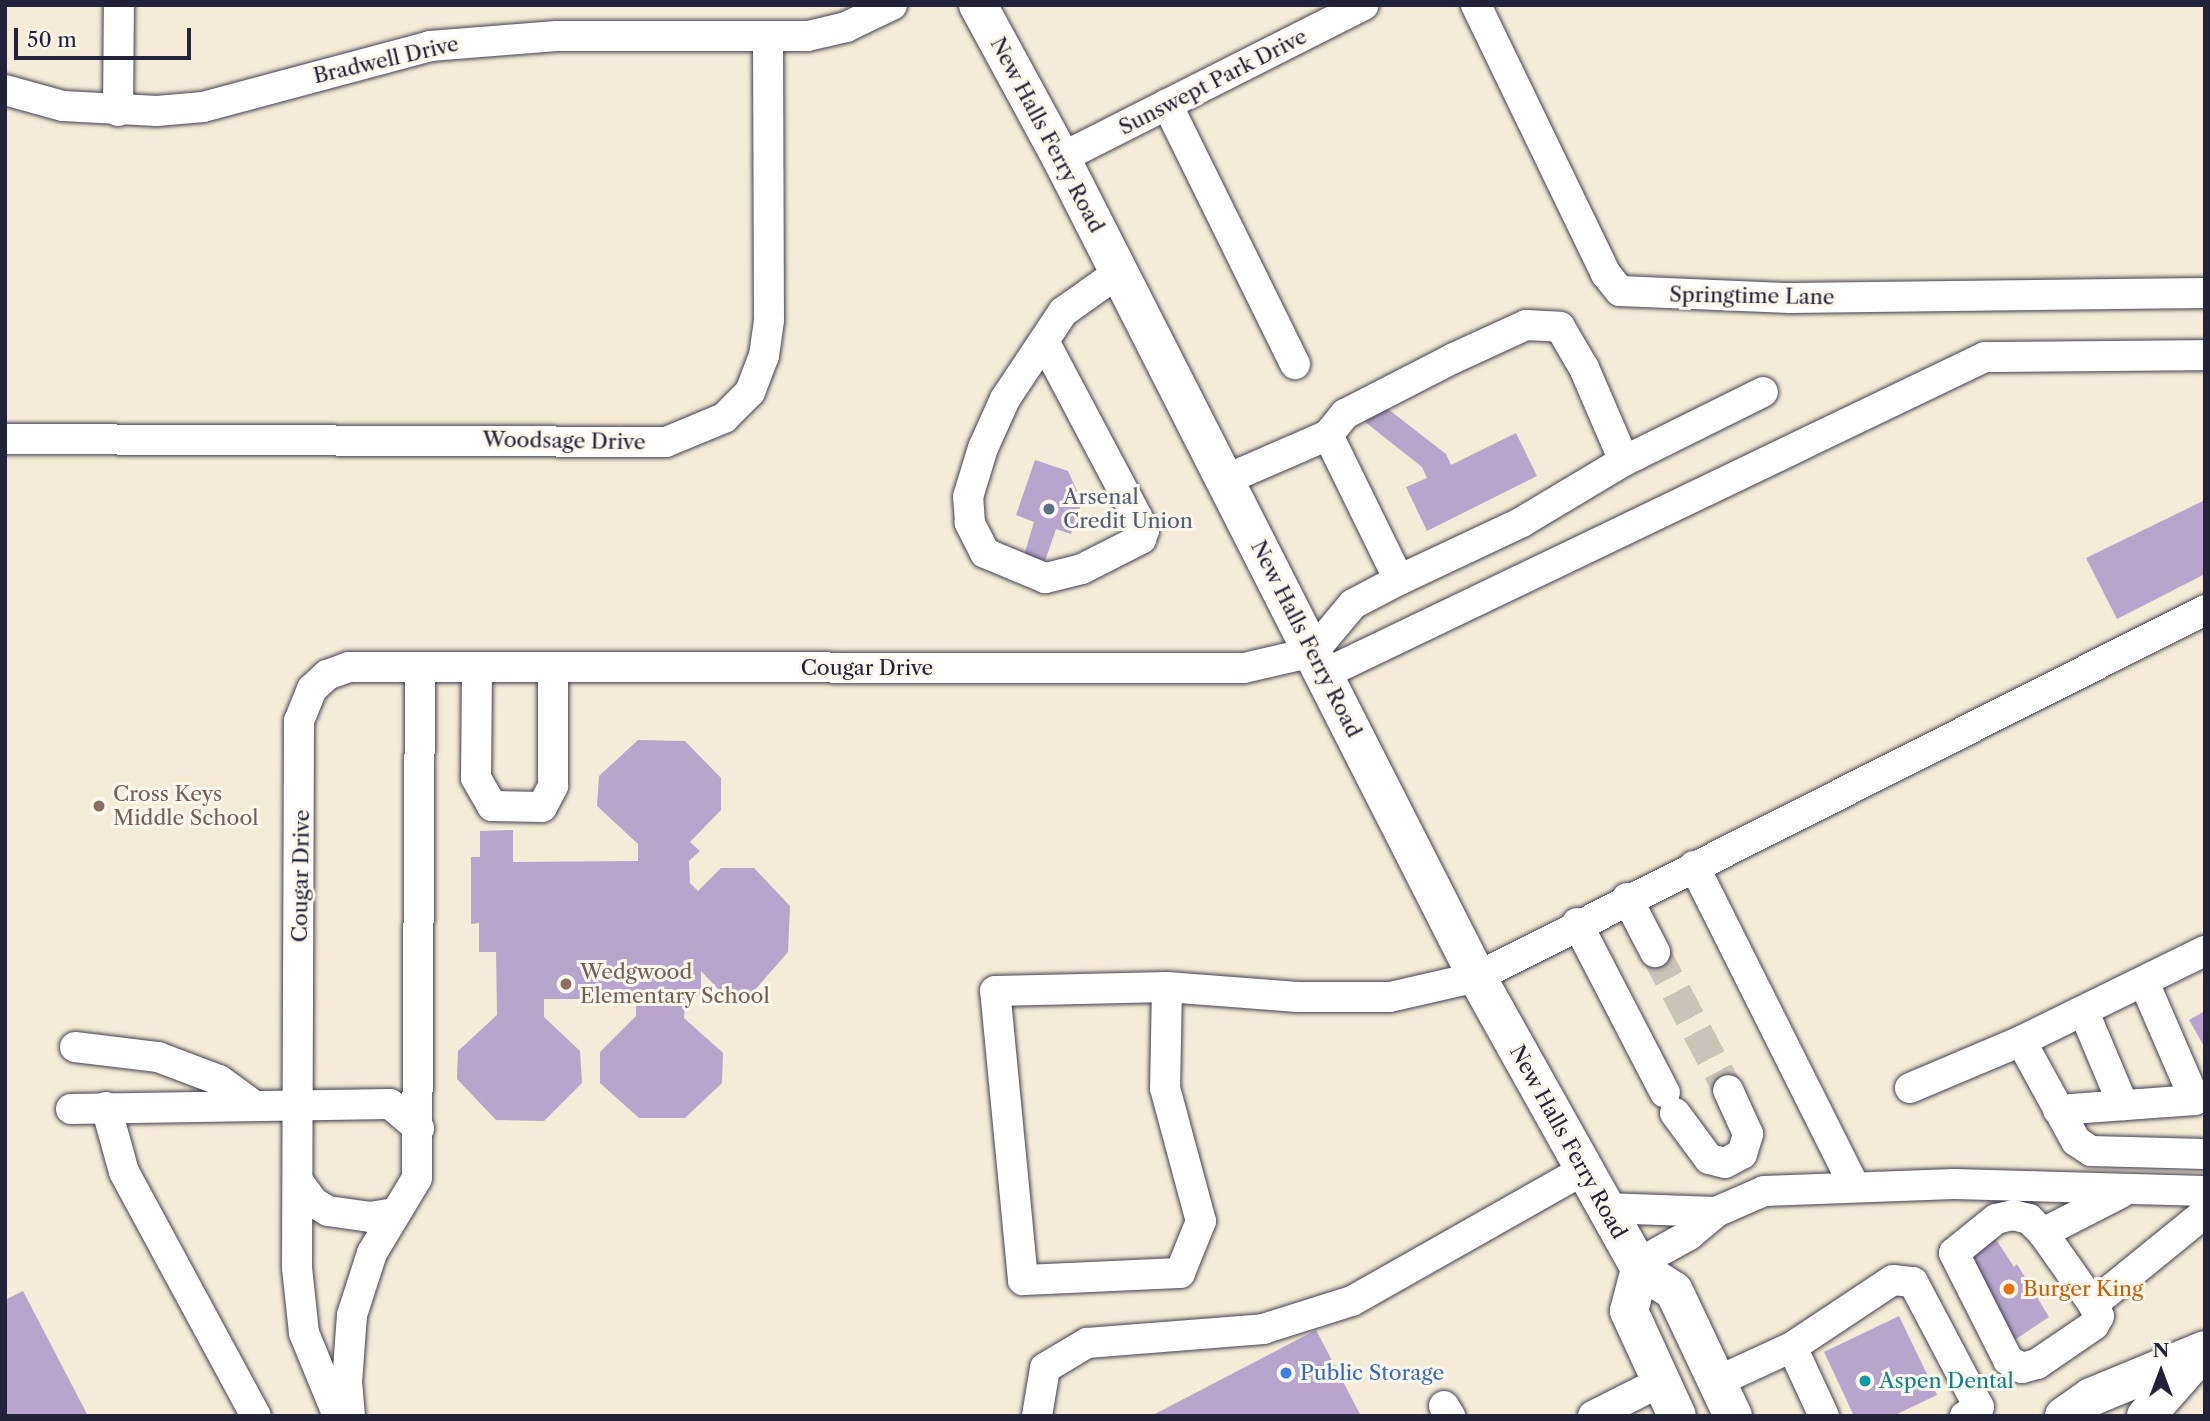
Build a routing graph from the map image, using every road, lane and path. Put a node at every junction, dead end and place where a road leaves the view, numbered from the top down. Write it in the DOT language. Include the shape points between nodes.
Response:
graph roads {
  1 [pos="119,5"];
  2 [pos="892,5"];
  3 [pos="978,5"];
  4 [pos="1364,5"];
  5 [pos="1476,5"];
  6 [pos="768,38"];
  7 [pos="5,90"];
  8 [pos="1167,104"];
  9 [pos="118,111"];
  10 [pos="1061,158"];
  11 [pos="1119,272"];
  12 [pos="2205,293"];
  13 [pos="1044,341"];
  14 [pos="2205,355"];
  15 [pos="1295,364"];
  16 [pos="1763,392"];
  17 [pos="1328,435"];
  18 [pos="5,439"];
  19 [pos="1624,461"];
  20 [pos="1225,480"];
  21 [pos="1399,580"];
  22 [pos="2205,610"];
  23 [pos="1318,663"];
  24 [pos="420,668"];
  25 [pos="477,668"];
  26 [pos="553,668"];
  27 [pos="1695,866"];
  28 [pos="1626,898"];
  29 [pos="1577,923"];
  30 [pos="2205,951"];
  31 [pos="1655,952"];
  32 [pos="1476,977"];
  33 [pos="2144,982"];
  34 [pos="1158,987"];
  35 [pos="2084,1012"];
  36 [pos="2021,1041"];
  37 [pos="75,1047"];
  38 [pos="1910,1087"];
  39 [pos="1728,1090"];
  40 [pos="252,1104"];
  41 [pos="299,1104"];
  42 [pos="2123,1105"];
  43 [pos="106,1107"];
  44 [pos="71,1109"];
  45 [pos="2058,1110"];
  46 [pos="419,1128"];
  47 [pos="2205,1154"];
  48 [pos="1584,1170"];
  49 [pos="298,1181"];
  50 [pos="1854,1186"];
  51 [pos="2124,1191"];
  52 [pos="2205,1191"];
  53 [pos="1604,1208"];
  54 [pos="1716,1212"];
  55 [pos="396,1213"];
  56 [pos="2205,1213"];
  57 [pos="2043,1233"];
  58 [pos="1638,1267"];
  59 [pos="2093,1304"];
  60 [pos="1792,1347"];
  61 [pos="2205,1350"];
  62 [pos="1660,1382"];
  63 [pos="1716,1382"];
  64 [pos="256,1416"];
  65 [pos="338,1416"];
  66 [pos="350,1416"];
  67 [pos="1037,1416"];
  68 [pos="1593,1416"];
  69 [pos="1677,1416"];
  70 [pos="1733,1416"];
  71 [pos="1824,1416"];
  72 [pos="1965,1416"];
  73 [pos="2064,1416"];
  74 [pos="2146,1416"];
  1 -- 9 [label="street"];
  2 -- 6 [label="street, Bradwell Drive" via="846,27"];
  3 -- 10 [label="main road, New Halls Ferry Road"];
  4 -- 8 [label="street, Sunswept Park Drive"];
  5 -- 12 [label="street, Springtime Lane" via="1606,274 1620,291 1790,298"];
  6 -- 9 [label="street, Bradwell Drive" via="486,38 430,46 203,107"];
  6 -- 18 [label="street, Woodsage Drive" via="769,320 764,356 750,392 724,418 666,442"];
  7 -- 9 [label="street, Bradwell Drive" via="63,106"];
  8 -- 10 [label="street, Sunswept Park Drive"];
  8 -- 15 [label="street"];
  10 -- 11 [label="main road, New Halls Ferry Road"];
  11 -- 13 [label="street" via="1068,305"];
  11 -- 20 [label="main road, New Halls Ferry Road"];
  13 -- 13 [label="street" via="1005,399 968,497 970,523 985,553 1045,578 1082,569 1141,539 1144,530"];
  14 -- 23 [label="street, Cougar Drive" via="1985,357"];
  16 -- 19 [label="street"];
  17 -- 19 [label="street" via="1345,414 1454,358 1526,325 1560,327 1584,368"];
  17 -- 20 [label="street"];
  17 -- 21 [label="street"];
  19 -- 21 [label="street" via="1521,522"];
  20 -- 23 [label="main road, New Halls Ferry Road"];
  21 -- 23 [label="street" via="1353,604"];
  22 -- 27 [label="street"];
  23 -- 26 [label="street, Cougar Drive" via="1244,668"];
  23 -- 32 [label="main road, New Halls Ferry Road"];
  24 -- 25 [label="street, Cougar Drive"];
  24 -- 41 [label="street, Cougar Drive" via="349,667 327,675 312,689 299,720"];
  24 -- 46 [label="street"];
  25 -- 26 [label="street, Cougar Drive"];
  25 -- 26 [label="street" via="476,778 492,806 542,807 553,786"];
  27 -- 28 [label="street"];
  27 -- 50 [label="street"];
  28 -- 29 [label="street"];
  28 -- 31 [label="street"];
  29 -- 32 [label="street"];
  29 -- 39 [label="street" via="1670,1103 1709,1159 1725,1163 1742,1154 1748,1135"];
  30 -- 33 [label="street"];
  32 -- 34 [label="street" via="1390,997 1298,997"];
  32 -- 48 [label="main road, New Halls Ferry Road"];
  33 -- 35 [label="street"];
  33 -- 42 [label="street" via="2195,1100"];
  34 -- 34 [label="street" via="995,991 1023,1280 1180,1273 1201,1220 1166,1088"];
  35 -- 36 [label="street"];
  35 -- 42 [label="street"];
  36 -- 38 [label="street"];
  36 -- 45 [label="street"];
  37 -- 40 [label="street" via="158,1057 219,1080"];
  40 -- 41 [label="street"];
  40 -- 43 [label="street"];
  41 -- 46 [label="street" via="390,1104"];
  41 -- 49 [label="street, Cougar Drive"];
  42 -- 45 [label="street"];
  43 -- 44 [label="street"];
  43 -- 64 [label="street" via="124,1172"];
  45 -- 47 [label="street" via="2077,1142 2091,1151"];
  46 -- 55 [label="street" via="417,1178"];
  48 -- 53 [label="main road, New Halls Ferry Road"];
  48 -- 67 [label="street" via="1352,1301 1263,1329 1087,1343 1045,1368"];
  49 -- 55 [label="street" via="313,1202 328,1211 370,1217"];
  49 -- 65 [label="street, Cougar Drive" via="297,1267 304,1333"];
  50 -- 51 [label="street" via="1954,1184"];
  50 -- 54 [label="street" via="1764,1191"];
  51 -- 52 [label="street"];
  51 -- 57 [label="street"];
  53 -- 54 [label="street"];
  53 -- 58 [label="main road, New Halls Ferry Road"];
  54 -- 58 [label="street"];
  55 -- 66 [label="street" via="372,1253 352,1315 347,1382"];
  56 -- 59 [label="street"];
  57 -- 59 [label="street"];
  57 -- 59 [label="street" via="2029,1219 2013,1215 1996,1219 1954,1253 2008,1360 2022,1368 2037,1364 2094,1325 2099,1316"];
  58 -- 62 [label="main road" via="1629,1311"];
  58 -- 63 [label="main road, New Halls Ferry Road" via="1674,1291"];
  60 -- 63 [label="street"];
  60 -- 71 [label="street"];
  60 -- 72 [label="street" via="1893,1280 1913,1282 1979,1407"];
  61 -- 73 [label="main road" via="2091,1397"];
  61 -- 74 [label="main road"];
  62 -- 68 [label="street"];
  62 -- 69 [label="main road"];
  63 -- 70 [label="main road, New Halls Ferry Road"];
}
